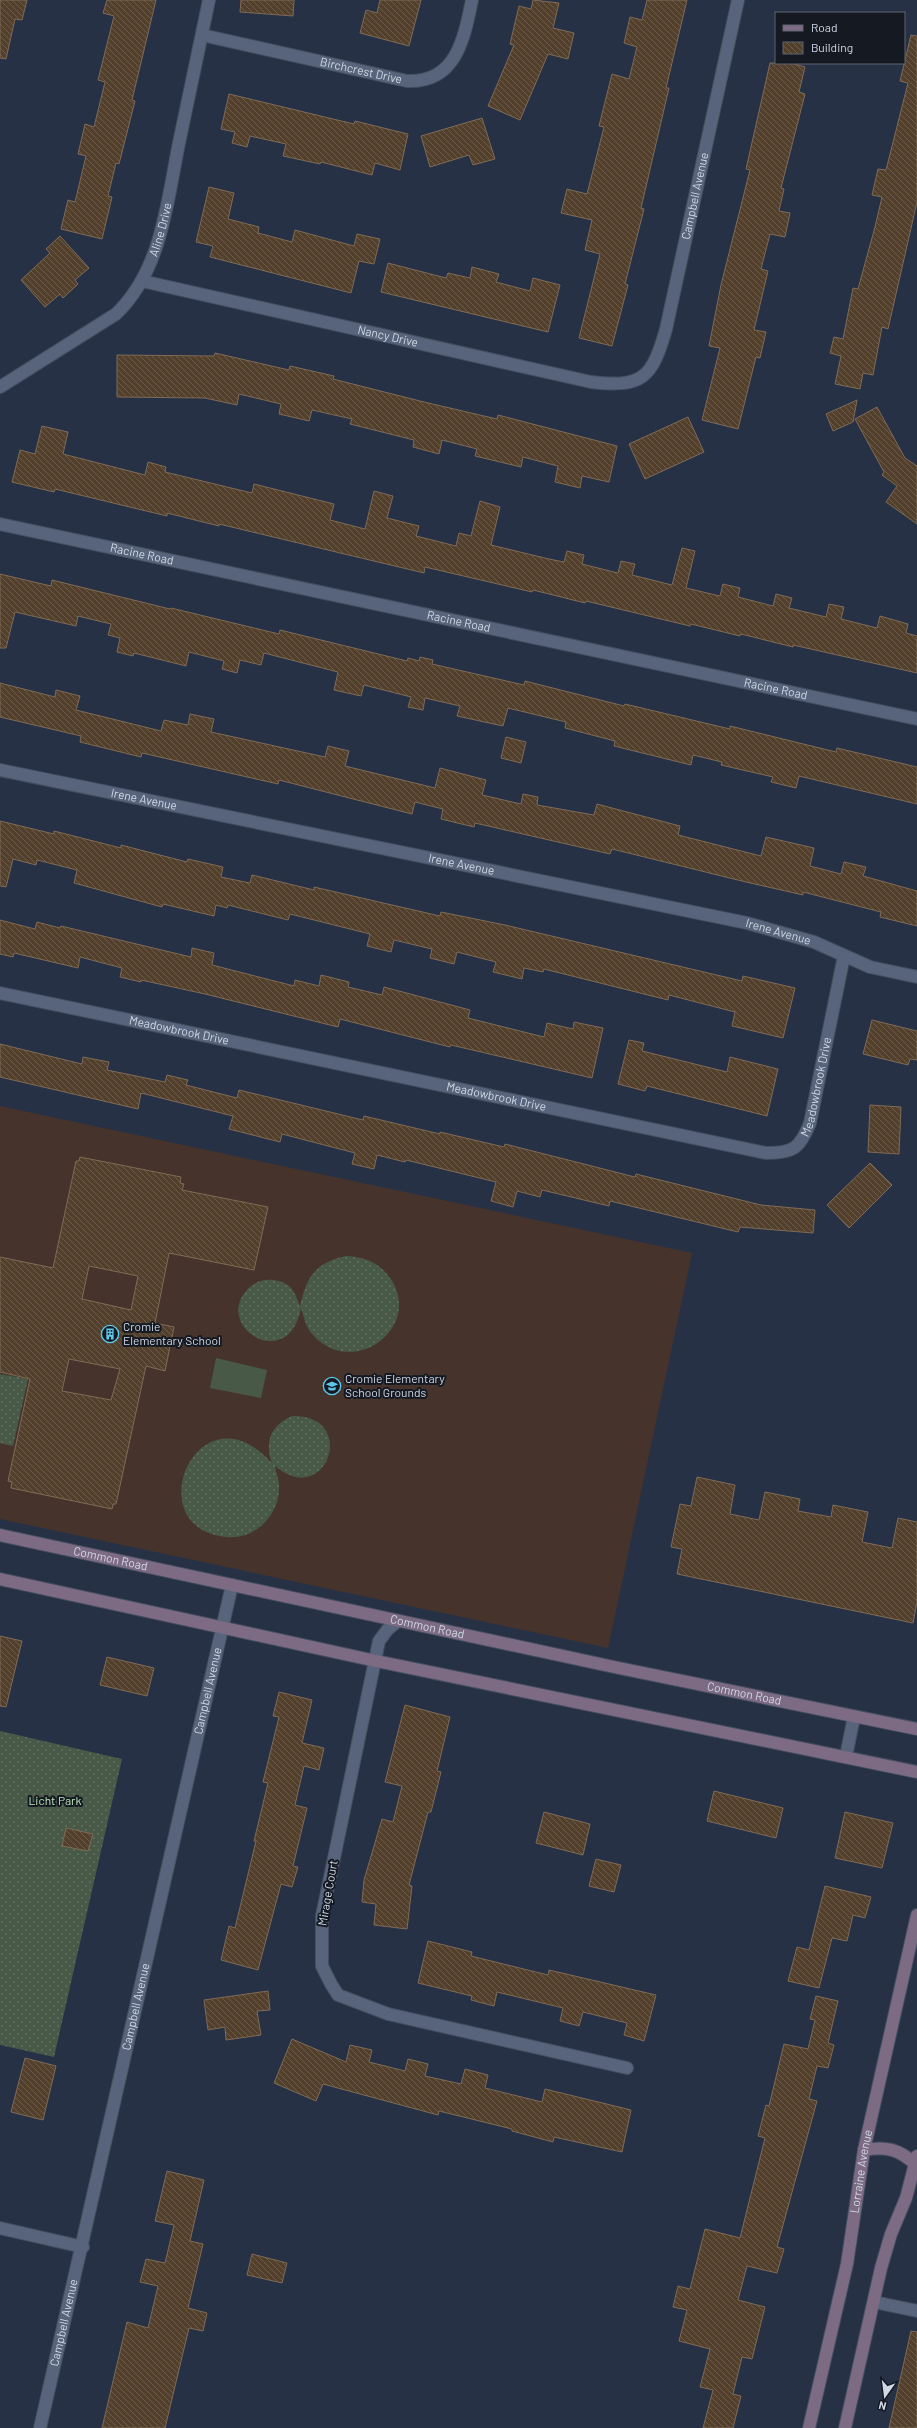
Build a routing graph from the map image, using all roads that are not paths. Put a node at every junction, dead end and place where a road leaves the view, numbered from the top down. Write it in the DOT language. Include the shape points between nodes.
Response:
graph roads {
  1 [pos="209,0"];
  2 [pos="472,0"];
  3 [pos="738,0"];
  4 [pos="202,35"];
  5 [pos="142,281"];
  6 [pos="634,383"];
  7 [pos="0,387"];
  8 [pos="0,524"];
  9 [pos="917,718"];
  10 [pos="0,770"];
  11 [pos="844,956"];
  12 [pos="917,977"];
  13 [pos="0,994"];
  14 [pos="0,1535"];
  15 [pos="0,1579"];
  16 [pos="232,1585"];
  17 [pos="398,1621"];
  18 [pos="223,1626"];
  19 [pos="376,1661"];
  20 [pos="854,1717"];
  21 [pos="917,1728"];
  22 [pos="846,1756"];
  23 [pos="917,1772"];
  24 [pos="917,1915"];
  25 [pos="627,2068"];
  26 [pos="864,2150"];
  27 [pos="916,2160"];
  28 [pos="0,2228"];
  29 [pos="83,2247"];
  30 [pos="874,2302"];
  31 [pos="917,2311"];
  32 [pos="40,2428"];
  33 [pos="809,2428"];
  34 [pos="845,2428"];
  1 -- 4 [label="street, Aline Drive"];
  2 -- 4 [label="street, Birchcrest Drive" via="467,26 452,60 446,69 423,82 407,81"];
  3 -- 6 [label="street, Campbell Avenue" via="666,329 659,354 649,371"];
  4 -- 5 [label="street, Aline Drive" via="160,236"];
  5 -- 6 [label="street, Nancy Drive" via="591,382 616,385"];
  5 -- 7 [label="street, Aline Drive" via="130,301 116,314"];
  8 -- 9 [label="street, Racine Road"];
  10 -- 11 [label="street, Irene Avenue" via="747,923 814,942"];
  11 -- 12 [label="street, Irene Avenue" via="870,967"];
  11 -- 13 [label="street, Meadowbrook Drive" via="810,1122 804,1138 794,1150 782,1153 766,1153"];
  14 -- 16 [label="street, Common Road"];
  15 -- 18 [label="street"];
  16 -- 17 [label="street, Common Road"];
  16 -- 18 [label="street, Campbell Avenue"];
  17 -- 19 [label="street, Mirage Court" via="379,1641"];
  17 -- 20 [label="street, Common Road"];
  18 -- 19 [label="street"];
  18 -- 29 [label="street, Campbell Avenue"];
  19 -- 22 [label="street"];
  19 -- 25 [label="street, Mirage Court" via="322,1916 322,1966 331,1984 338,1995 388,2014"];
  20 -- 21 [label="street, Common Road"];
  20 -- 22 [label="street"];
  22 -- 23 [label="street"];
  24 -- 26 [label="street, Lorraine Avenue"];
  26 -- 27 [label="street" via="896,2150"];
  26 -- 33 [label="street, Lorraine Avenue" via="847,2264"];
  27 -- 30 [label="street" via="906,2198 886,2251"];
  28 -- 29 [label="street"];
  29 -- 32 [label="street, Campbell Avenue"];
  30 -- 31 [label="street"];
  30 -- 34 [label="street"];
}
